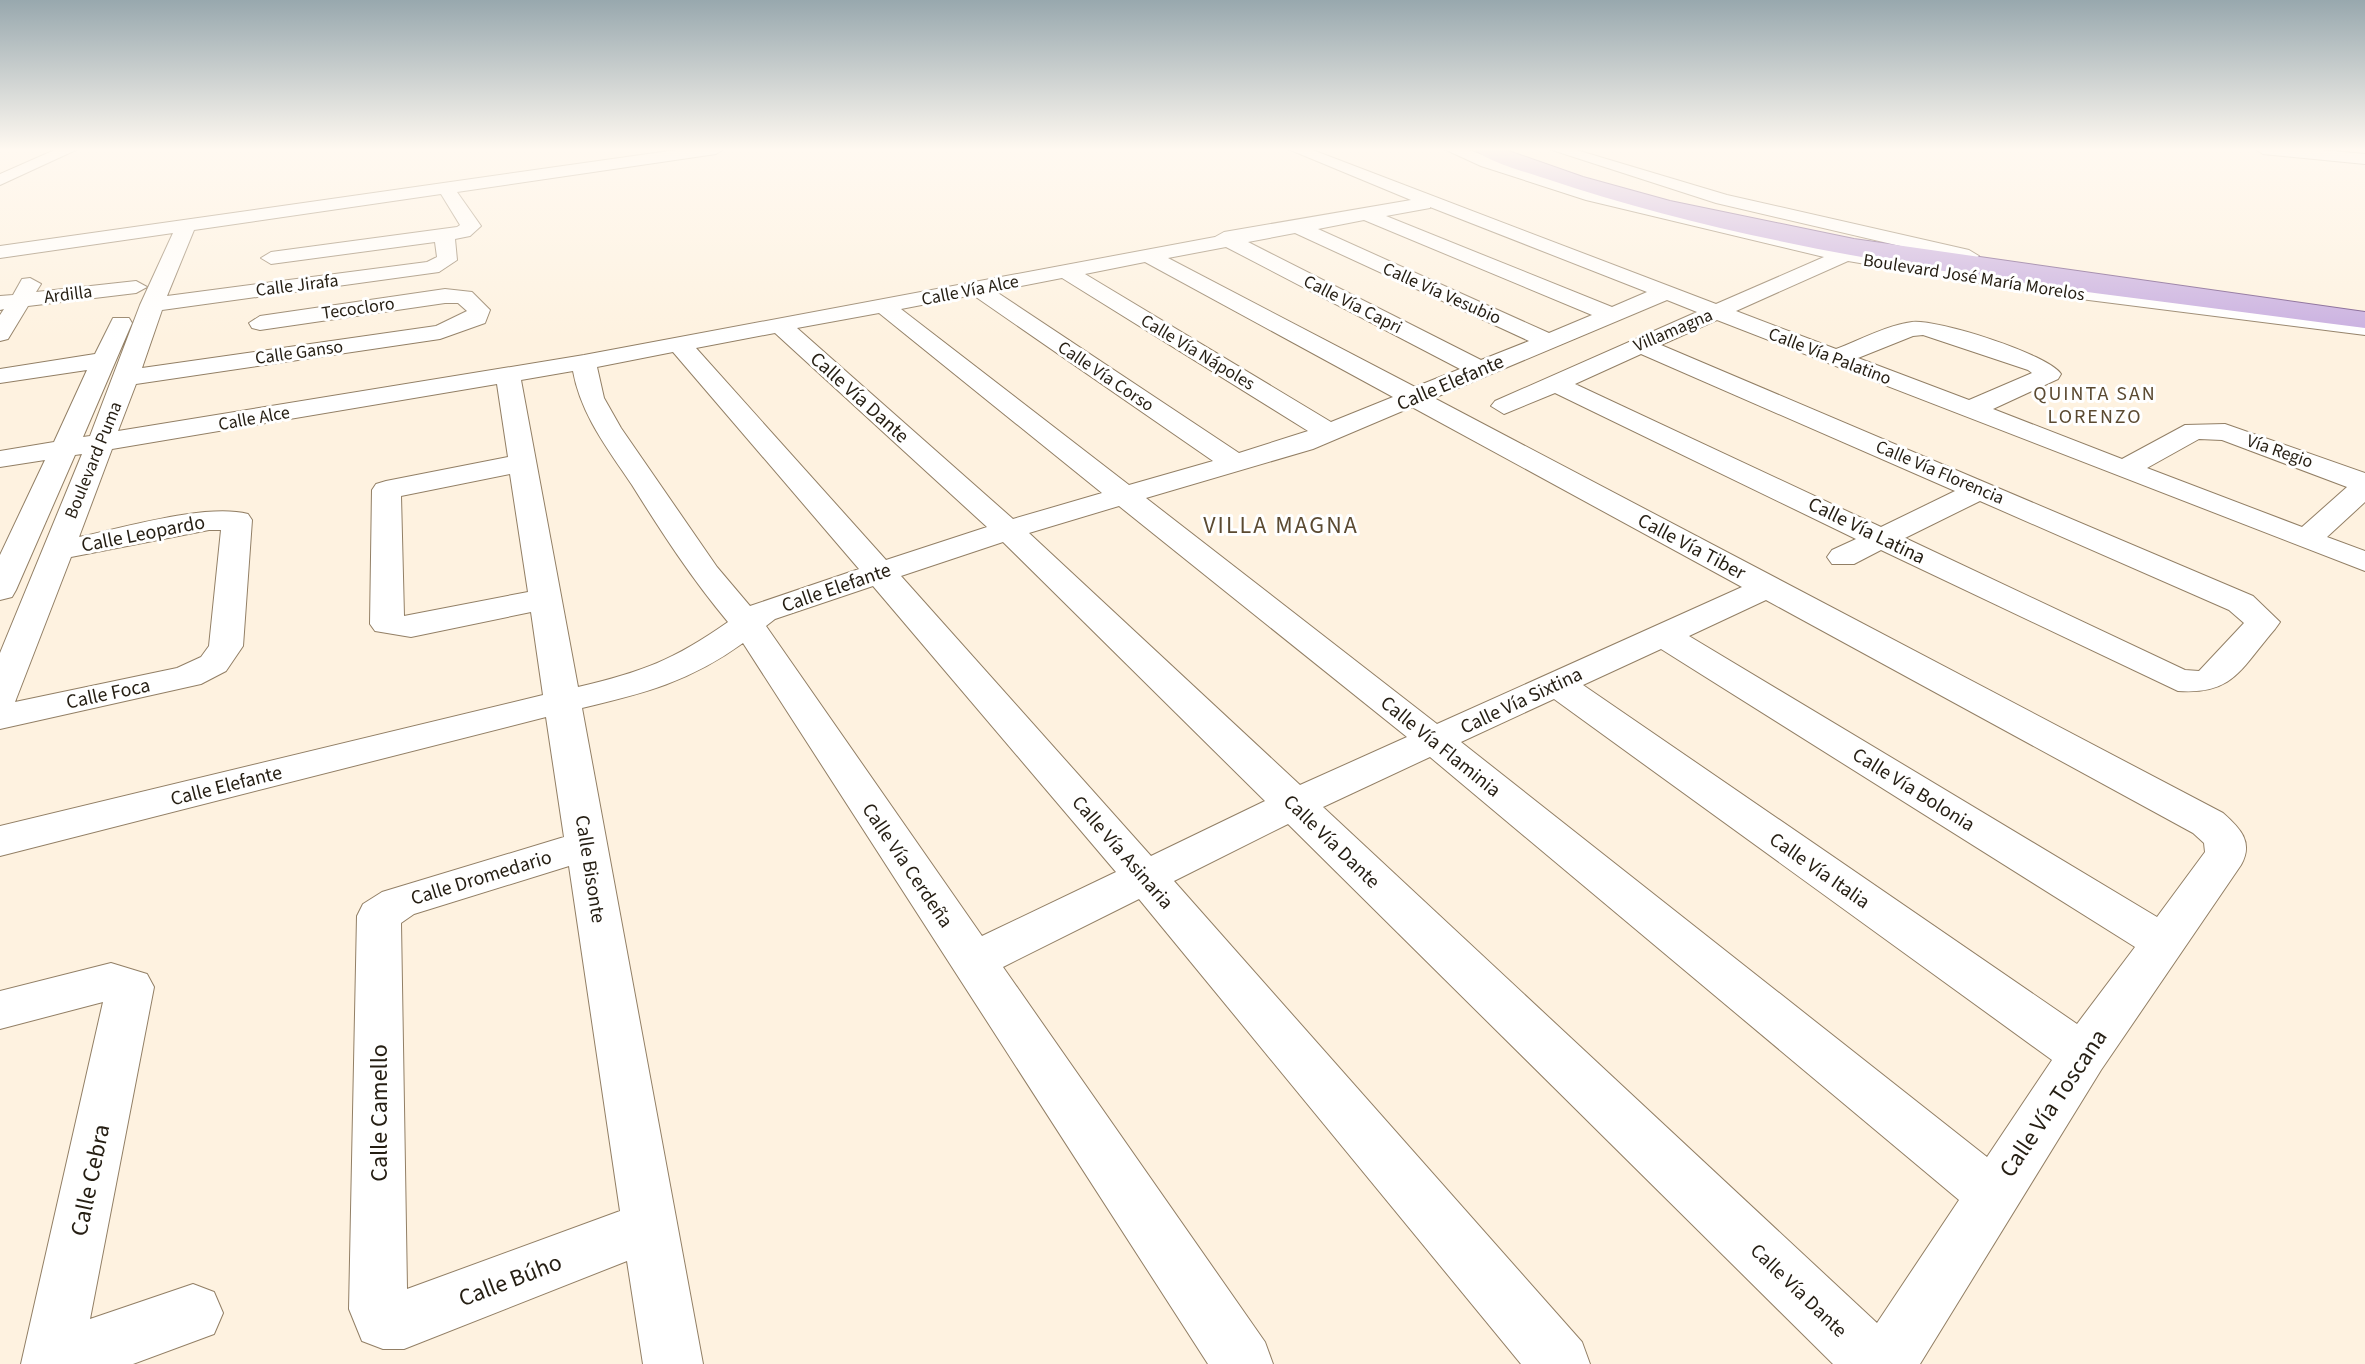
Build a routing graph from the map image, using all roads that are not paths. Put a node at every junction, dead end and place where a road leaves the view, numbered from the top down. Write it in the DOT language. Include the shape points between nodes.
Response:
graph roads {
  1 [pos="269,213"];
  2 [pos="462,213"];
  3 [pos="1372,213"];
  4 [pos="1457,213"];
  5 [pos="1659,213"];
  6 [pos="1700,213"];
  7 [pos="1742,213"];
  8 [pos="1781,213"];
  9 [pos="1365,214"];
  10 [pos="187,224"];
  11 [pos="1295,226"];
  12 [pos="158,228"];
  13 [pos="1783,232"];
  14 [pos="454,234"];
  15 [pos="1224,238"];
  16 [pos="0,252"];
  17 [pos="1146,254"];
  18 [pos="1842,256"];
  19 [pos="1969,256"];
  20 [pos="1066,271"];
  21 [pos="83,272"];
  22 [pos="234,274"];
  23 [pos="267,288"];
  24 [pos="977,288"];
  25 [pos="149,292"];
  26 [pos="1664,293"];
  27 [pos="456,295"];
  28 [pos="2120,299"];
  29 [pos="10,301"];
  30 [pos="885,307"];
  31 [pos="2365,311"];
  32 [pos="1715,312"];
  33 [pos="1610,314"];
  34 [pos="2365,320"];
  35 [pos="260,323"];
  36 [pos="781,326"];
  37 [pos="2365,328"];
  38 [pos="0,334"];
  39 [pos="1546,340"];
  40 [pos="1638,344"];
  41 [pos="680,345"];
  42 [pos="1836,358"];
  43 [pos="252,359"];
  44 [pos="584,362"];
  45 [pos="116,369"];
  46 [pos="1481,370"];
  47 [pos="508,375"];
  48 [pos="0,376"];
  49 [pos="1554,383"];
  50 [pos="1415,398"];
  51 [pos="1504,406"];
  52 [pos="1969,410"];
  53 [pos="1330,433"];
  54 [pos="100,444"];
  55 [pos="66,450"];
  56 [pos="0,459"];
  57 [pos="522,463"];
  58 [pos="1236,464"];
  59 [pos="2124,469"];
  60 [pos="1982,489"];
  61 [pos="1127,496"];
  62 [pos="1008,530"];
  63 [pos="1882,537"];
  64 [pos="2307,539"];
  65 [pos="57,550"];
  66 [pos="1843,557"];
  67 [pos="7,559"];
  68 [pos="2365,562"];
  69 [pos="881,571"];
  70 [pos="1768,587"];
  71 [pos="0,590"];
  72 [pos="543,599"];
  73 [pos="746,622"];
  74 [pos="1663,635"];
  75 [pos="214,664"];
  76 [pos="2178,680"];
  77 [pos="1557,684"];
  78 [pos="0,697"];
  79 [pos="564,702"];
  80 [pos="0,717"];
  81 [pos="1434,740"];
  82 [pos="1294,804"];
  83 [pos="0,841"];
  84 [pos="587,845"];
  85 [pos="2228,847"];
  86 [pos="1146,878"];
  87 [pos="379,916"];
  88 [pos="2164,943"];
  89 [pos="973,961"];
  90 [pos="0,1010"];
  91 [pos="2083,1055"];
  92 [pos="1992,1194"];
  93 [pos="648,1227"];
  94 [pos="378,1309"];
  95 [pos="193,1313"];
  96 [pos="51,1364"];
  97 [pos="673,1364"];
  98 [pos="1243,1364"];
  99 [pos="1560,1364"];
  100 [pos="1876,1364"];
  101 [pos="1885,1364"];
  1 -- 10 [label="street"];
  2 -- 14 [label="street" via="471,226"];
  3 -- 9 [label="street, Calle Vía Alce"];
  4 -- 26 [label="street, Calle Vía Palatino"];
  5 -- 18 [label="street, Boulevard José María Morelos"];
  6 -- 13 [label="main road, Boulevard José María Morelos"];
  7 -- 19 [label="main road, Boulevard José María Morelos"];
  8 -- 19 [label="street"];
  9 -- 11 [label="street, Calle Vía Alce"];
  9 -- 33 [label="street"];
  10 -- 12 [label="street"];
  10 -- 25 [label="street, Boulevard Puma"];
  11 -- 15 [label="street, Calle Vía Alce"];
  11 -- 39 [label="street, Calle Vía Vesubio"];
  12 -- 16 [label="street"];
  12 -- 25 [label="street, Boulevard Puma"];
  13 -- 28 [label="main road" via="1899,260"];
  13 -- 34 [label="main road, Boulevard José María Morelos" via="1988,268"];
  14 -- 23 [label="street, Calle Jirafa" via="443,264"];
  14 -- 23 [label="street" via="273,247"];
  15 -- 17 [label="street, Calle Vía Alce"];
  15 -- 46 [label="street, Calle Vía Capri"];
  17 -- 20 [label="street, Calle Vía Alce"];
  17 -- 50 [label="street, Calle Vía Tiber"];
  18 -- 28 [label="street, Boulevard José María Morelos"];
  18 -- 32 [label="street, Villamagna"];
  19 -- 31 [label="main road, Boulevard José María Morelos"];
  20 -- 24 [label="street, Calle Vía Alce"];
  20 -- 53 [label="street, Calle Vía Nápoles"];
  21 -- 29 [label="street" via="35,280"];
  22 -- 25 [label="street"];
  23 -- 25 [label="street, Calle Jirafa"];
  23 -- 35 [label="street"];
  24 -- 30 [label="street, Calle Vía Alce"];
  24 -- 58 [label="street, Calle Vía Corso"];
  25 -- 29 [label="street, Ardilla"];
  25 -- 45 [label="street, Boulevard Puma"];
  26 -- 32 [label="street, Calle Vía Palatino"];
  26 -- 33 [label="street, Calle Elefante"];
  27 -- 35 [label="street, Tecocloro"];
  27 -- 43 [label="street, Calle Ganso" via="471,300 479,310 471,322 440,332"];
  28 -- 37 [label="street, Boulevard José María Morelos"];
  29 -- 38 [label="street"];
  30 -- 36 [label="street, Calle Vía Alce"];
  30 -- 61 [label="street, Calle Vía Flaminia"];
  32 -- 40 [label="street, Villamagna"];
  32 -- 42 [label="street, Calle Vía Palatino"];
  33 -- 39 [label="street, Calle Elefante"];
  35 -- 43 [label="street"];
  36 -- 41 [label="street, Calle Vía Alce"];
  36 -- 62 [label="street, Calle Vía Dante"];
  39 -- 46 [label="street, Calle Elefante"];
  40 -- 49 [label="street, Villamagna"];
  40 -- 60 [label="street, Calle Vía Florencia"];
  41 -- 44 [label="street, Calle Vía Alce"];
  41 -- 69 [label="street, Calle Vía Asinaria"];
  42 -- 52 [label="street, Calle Vía Palatino"];
  42 -- 52 [label="street" via="1909,329 1925,328 2037,365 2049,374"];
  43 -- 45 [label="street, Calle Ganso"];
  44 -- 47 [label="street, Calle Vía Alce"];
  44 -- 73 [label="street, Calle Vía Cerdeña" via="591,398 608,428 705,574"];
  45 -- 48 [label="street, Calle Ganso"];
  45 -- 54 [label="street, Boulevard Puma"];
  45 -- 55 [label="street, Boulevard Puma"];
  46 -- 50 [label="street, Calle Elefante"];
  47 -- 54 [label="street, Calle Alce"];
  47 -- 57 [label="street, Calle Bisonte"];
  49 -- 51 [label="street, Villamagna"];
  49 -- 63 [label="street, Calle Vía Latina"];
  50 -- 53 [label="street, Calle Elefante"];
  50 -- 70 [label="street, Calle Vía Tiber"];
  52 -- 59 [label="street, Calle Vía Palatino"];
  53 -- 58 [label="street, Calle Elefante"];
  54 -- 55 [label="street, Calle Alce"];
  54 -- 65 [label="street, Boulevard Puma"];
  55 -- 56 [label="street, Calle Alce"];
  55 -- 67 [label="street, Boulevard Puma"];
  57 -- 72 [label="street, Calle Bisonte"];
  57 -- 72 [label="street" via="386,490 387,624 411,627"];
  58 -- 61 [label="street, Calle Elefante"];
  59 -- 64 [label="street, Calle Vía Palatino"];
  59 -- 64 [label="street, Vía Regio" via="2194,431 2214,430 2360,481 2362,489"];
  60 -- 63 [label="street"];
  60 -- 76 [label="street, Calle Vía Florencia" via="2259,615 2260,628 2211,679"];
  61 -- 62 [label="street, Calle Elefante"];
  61 -- 81 [label="street, Calle Vía Flaminia"];
  62 -- 69 [label="street, Calle Elefante"];
  62 -- 82 [label="street, Calle Vía Dante"];
  63 -- 66 [label="street"];
  63 -- 76 [label="street, Calle Vía Latina"];
  64 -- 68 [label="street, Calle Vía Palatino"];
  65 -- 75 [label="street, Calle Leopardo" via="229,519 238,523 226,646"];
  65 -- 78 [label="street, Boulevard Puma"];
  67 -- 71 [label="street, Boulevard Puma"];
  69 -- 73 [label="street, Calle Elefante" via="779,605"];
  69 -- 86 [label="street, Calle Vía Asinaria"];
  70 -- 74 [label="street, Calle Vía Sixtina"];
  70 -- 85 [label="street, Calle Vía Tiber" via="2208,823"];
  72 -- 79 [label="street, Calle Bisonte"];
  73 -- 79 [label="street, Calle Elefante" via="708,652 656,679"];
  73 -- 89 [label="street, Calle Vía Cerdeña"];
  74 -- 77 [label="street, Calle Vía Sixtina"];
  74 -- 88 [label="street, Calle Vía Bolonia"];
  75 -- 80 [label="street, Calle Foca" via="188,676"];
  77 -- 81 [label="street, Calle Vía Sixtina"];
  77 -- 91 [label="street, Calle Vía Italia"];
  79 -- 83 [label="street, Calle Elefante"];
  79 -- 84 [label="street, Calle Bisonte"];
  81 -- 82 [label="street, Calle Vía Sixtina"];
  81 -- 92 [label="street, Calle Vía Flaminia"];
  82 -- 86 [label="street, Calle Vía Sixtina"];
  82 -- 100 [label="street, Calle Vía Dante"];
  84 -- 87 [label="street, Calle Dromedario" via="398,903"];
  84 -- 93 [label="street, Calle Bisonte"];
  85 -- 88 [label="street, Calle Vía Toscana"];
  86 -- 89 [label="street, Calle Vía Sixtina"];
  86 -- 99 [label="street, Calle Vía Asinaria"];
  87 -- 94 [label="street, Calle Camello"];
  88 -- 91 [label="street, Calle Vía Toscana"];
  89 -- 98 [label="street, Calle Vía Cerdeña"];
  90 -- 96 [label="street, Calle Cebra" via="111,981 130,987"];
  91 -- 92 [label="street, Calle Vía Toscana"];
  92 -- 101 [label="street, Calle Vía Toscana"];
  93 -- 94 [label="street, Calle Búho" via="404,1320 383,1320"];
  93 -- 97 [label="street, Calle Bisonte"];
  95 -- 96 [label="street, Calle Cebra"];
}
